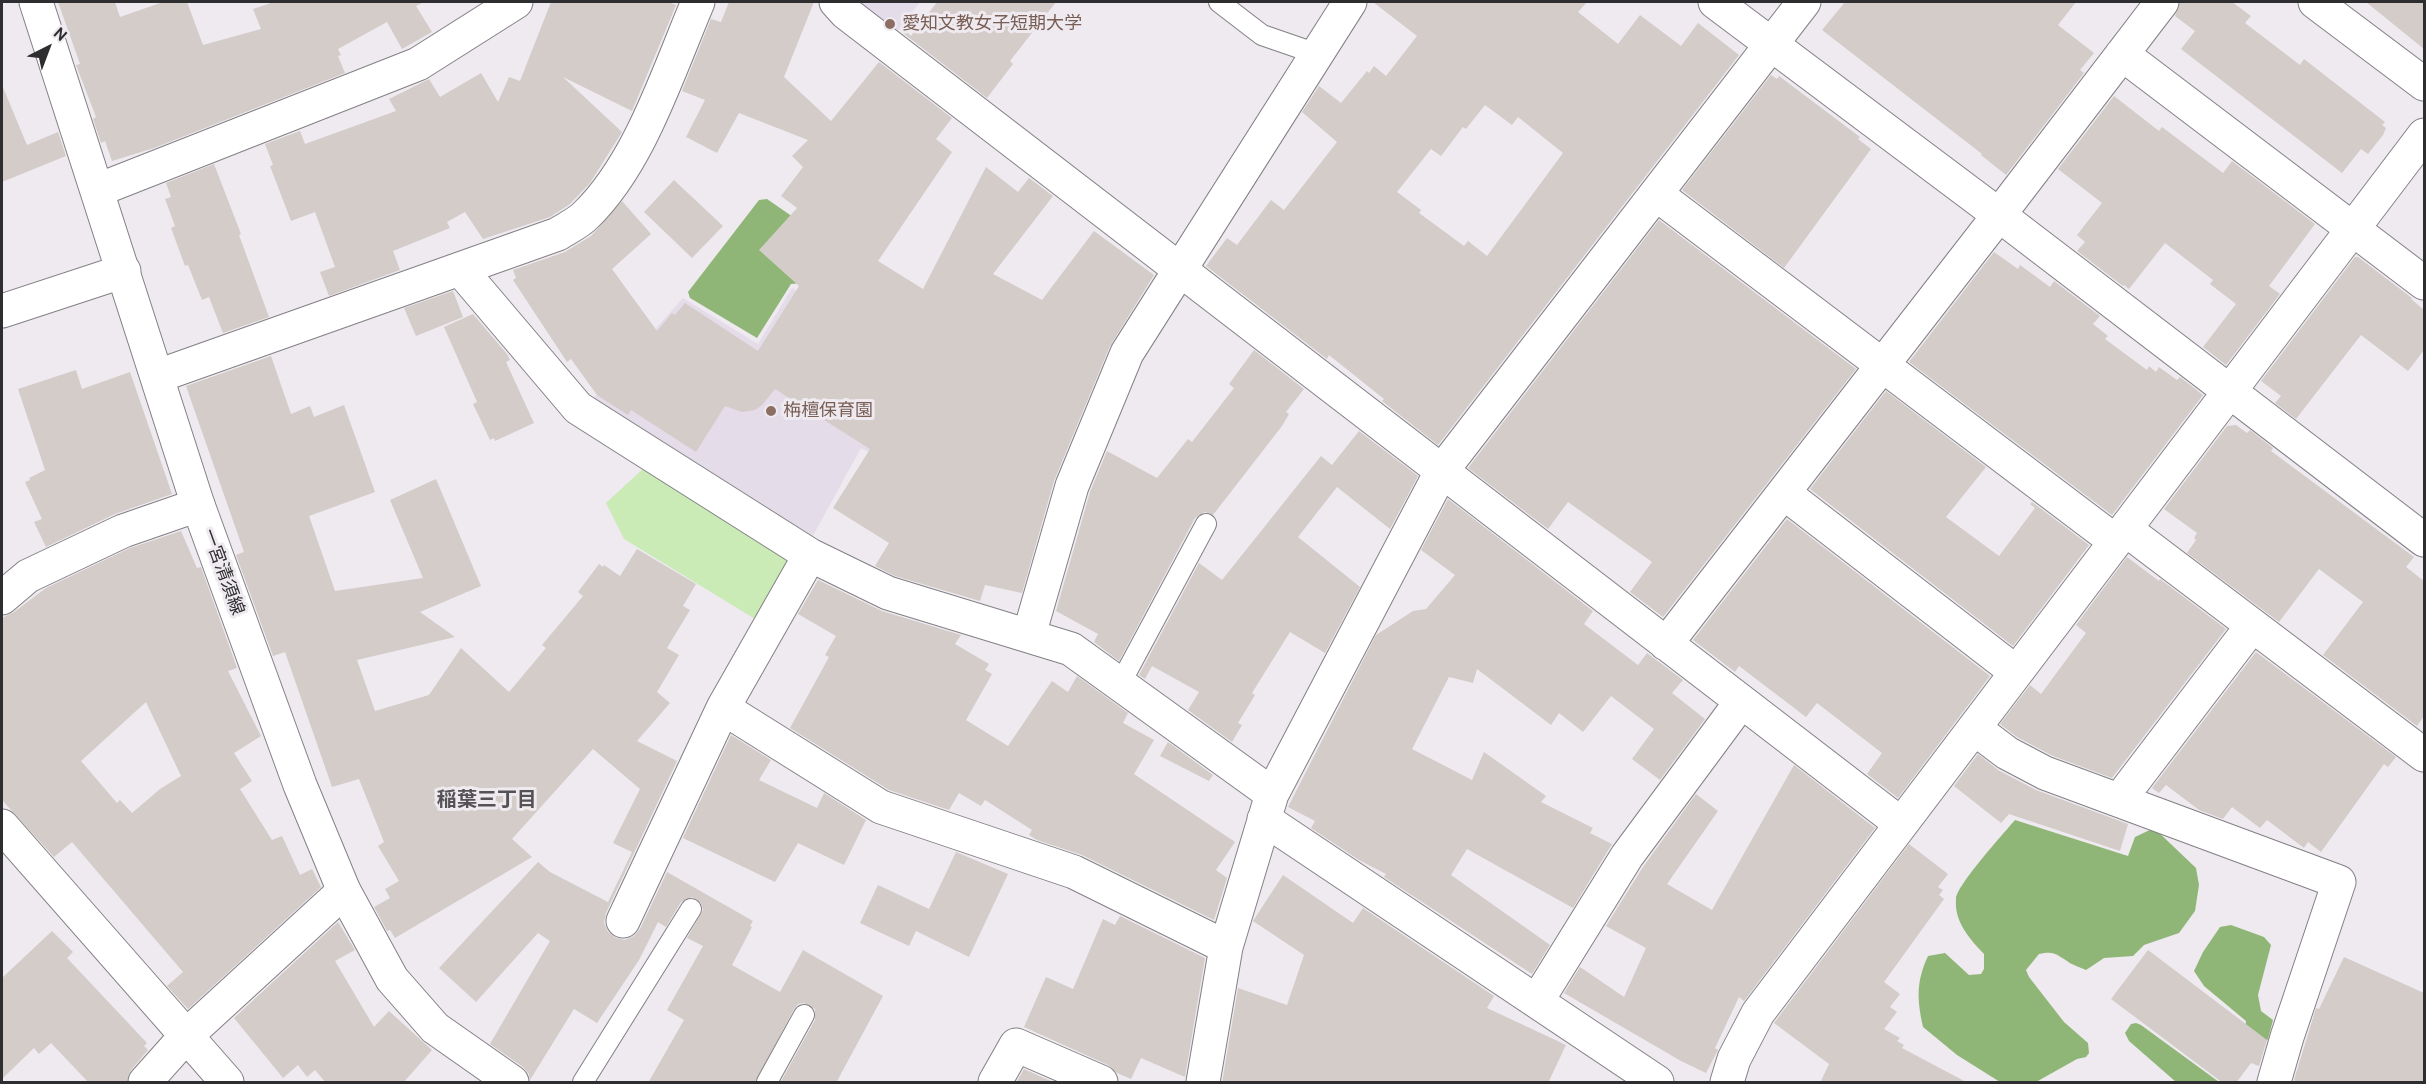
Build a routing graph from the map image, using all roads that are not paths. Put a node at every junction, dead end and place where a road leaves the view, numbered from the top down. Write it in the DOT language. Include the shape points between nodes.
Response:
graph roads {
  1 [pos="36,2"];
  2 [pos="516,2"];
  3 [pos="698,2"];
  4 [pos="837,2"];
  5 [pos="1219,2"];
  6 [pos="1350,2"];
  7 [pos="1715,2"];
  8 [pos="1804,2"];
  9 [pos="2162,2"];
  10 [pos="2315,2"];
  11 [pos="1772,45"];
  12 [pos="1317,54"];
  13 [pos="2122,54"];
  14 [pos="2424,84"];
  15 [pos="2424,135"];
  16 [pos="98,190"];
  17 [pos="1656,194"];
  18 [pos="1999,215"];
  19 [pos="2353,229"];
  20 [pos="460,268"];
  21 [pos="124,271"];
  22 [pos="1180,272"];
  23 [pos="2424,282"];
  24 [pos="2,311"];
  25 [pos="1883,365"];
  26 [pos="158,376"];
  27 [pos="2229,391"];
  28 [pos="1441,472"];
  29 [pos="1784,494"];
  30 [pos="198,505"];
  31 [pos="1206,524"];
  32 [pos="2120,535"];
  33 [pos="2424,540"];
  34 [pos="810,555"];
  35 [pos="2,598"];
  36 [pos="2252,626"];
  37 [pos="1029,635"];
  38 [pos="1666,644"];
  39 [pos="2016,672"];
  40 [pos="1120,684"];
  41 [pos="1741,702"];
  42 [pos="723,708"];
  43 [pos="1974,728"];
  44 [pos="2424,755"];
  45 [pos="2120,799"];
  46 [pos="1268,807"];
  47 [pos="1901,824"];
  48 [pos="2,826"];
  49 [pos="344,891"];
  50 [pos="691,909"];
  51 [pos="623,921"];
  52 [pos="1226,947"];
  53 [pos="1537,1001"];
  54 [pos="804,1015"];
  55 [pos="187,1035"];
  56 [pos="145,1083"];
  57 [pos="227,1083"];
  58 [pos="512,1083"];
  59 [pos="583,1083"];
  60 [pos="767,1083"];
  61 [pos="995,1083"];
  62 [pos="1101,1083"];
  63 [pos="1203,1083"];
  64 [pos="1657,1083"];
  65 [pos="1727,1083"];
  66 [pos="2274,1083"];
  1 -- 16 [label="street, 一宮清須線"];
  2 -- 16 [label="street" via="418,64"];
  3 -- 20 [label="street" via="635,149 614,184 583,218 558,234"];
  4 -- 22 [label="street" via="846,13"];
  5 -- 12 [label="lane" via="1262,35"];
  6 -- 12 [label="street"];
  7 -- 11 [label="street"];
  8 -- 11 [label="street"];
  9 -- 13 [label="street"];
  10 -- 14 [label="street"];
  11 -- 17 [label="street"];
  11 -- 18 [label="street"];
  12 -- 22 [label="street"];
  13 -- 18 [label="street"];
  13 -- 19 [label="street"];
  15 -- 19 [label="street"];
  16 -- 21 [label="street, 一宮清須線"];
  17 -- 25 [label="street"];
  17 -- 28 [label="street"];
  18 -- 25 [label="street"];
  18 -- 27 [label="street"];
  19 -- 23 [label="street"];
  19 -- 27 [label="street"];
  20 -- 26 [label="street"];
  20 -- 34 [label="street" via="579,408"];
  21 -- 24 [label="street"];
  21 -- 26 [label="street, 一宮清須線"];
  22 -- 28 [label="street"];
  22 -- 37 [label="street" via="1126,352 1072,486"];
  25 -- 29 [label="street"];
  25 -- 32 [label="street"];
  26 -- 30 [label="street, 一宮清須線"];
  27 -- 32 [label="street"];
  27 -- 33 [label="street"];
  28 -- 38 [label="street"];
  28 -- 46 [label="street"];
  29 -- 38 [label="street"];
  29 -- 39 [label="street"];
  30 -- 35 [label="street" via="123,531 28,576"];
  30 -- 49 [label="street, 一宮清須線" via="300,785"];
  31 -- 40 [label="lane"];
  32 -- 36 [label="street"];
  32 -- 39 [label="street"];
  34 -- 37 [label="street" via="888,593"];
  34 -- 42 [label="street"];
  36 -- 44 [label="street"];
  36 -- 45 [label="street"];
  37 -- 40 [label="street" via="1071,649"];
  38 -- 41 [label="street"];
  39 -- 43 [label="street"];
  40 -- 46 [label="street"];
  41 -- 47 [label="street"];
  41 -- 53 [label="street" via="1628,856"];
  42 -- 51 [label="street"];
  42 -- 52 [label="street" via="881,807 1074,872"];
  43 -- 45 [label="street" via="2007,753 2045,773"];
  43 -- 47 [label="street"];
  45 -- 66 [label="street" via="2339,882"];
  46 -- 52 [label="street"];
  46 -- 53 [label="street"];
  47 -- 65 [label="street" via="1758,1013 1734,1059"];
  48 -- 55 [label="street"];
  49 -- 55 [label="street"];
  49 -- 58 [label="street, 一宮清須線" via="392,979 435,1028"];
  50 -- 59 [label="lane"];
  52 -- 63 [label="street"];
  53 -- 64 [label="street"];
  54 -- 60 [label="lane"];
  55 -- 56 [label="street"];
  55 -- 57 [label="street"];
  61 -- 62 [label="street" via="1016,1045"];
}
